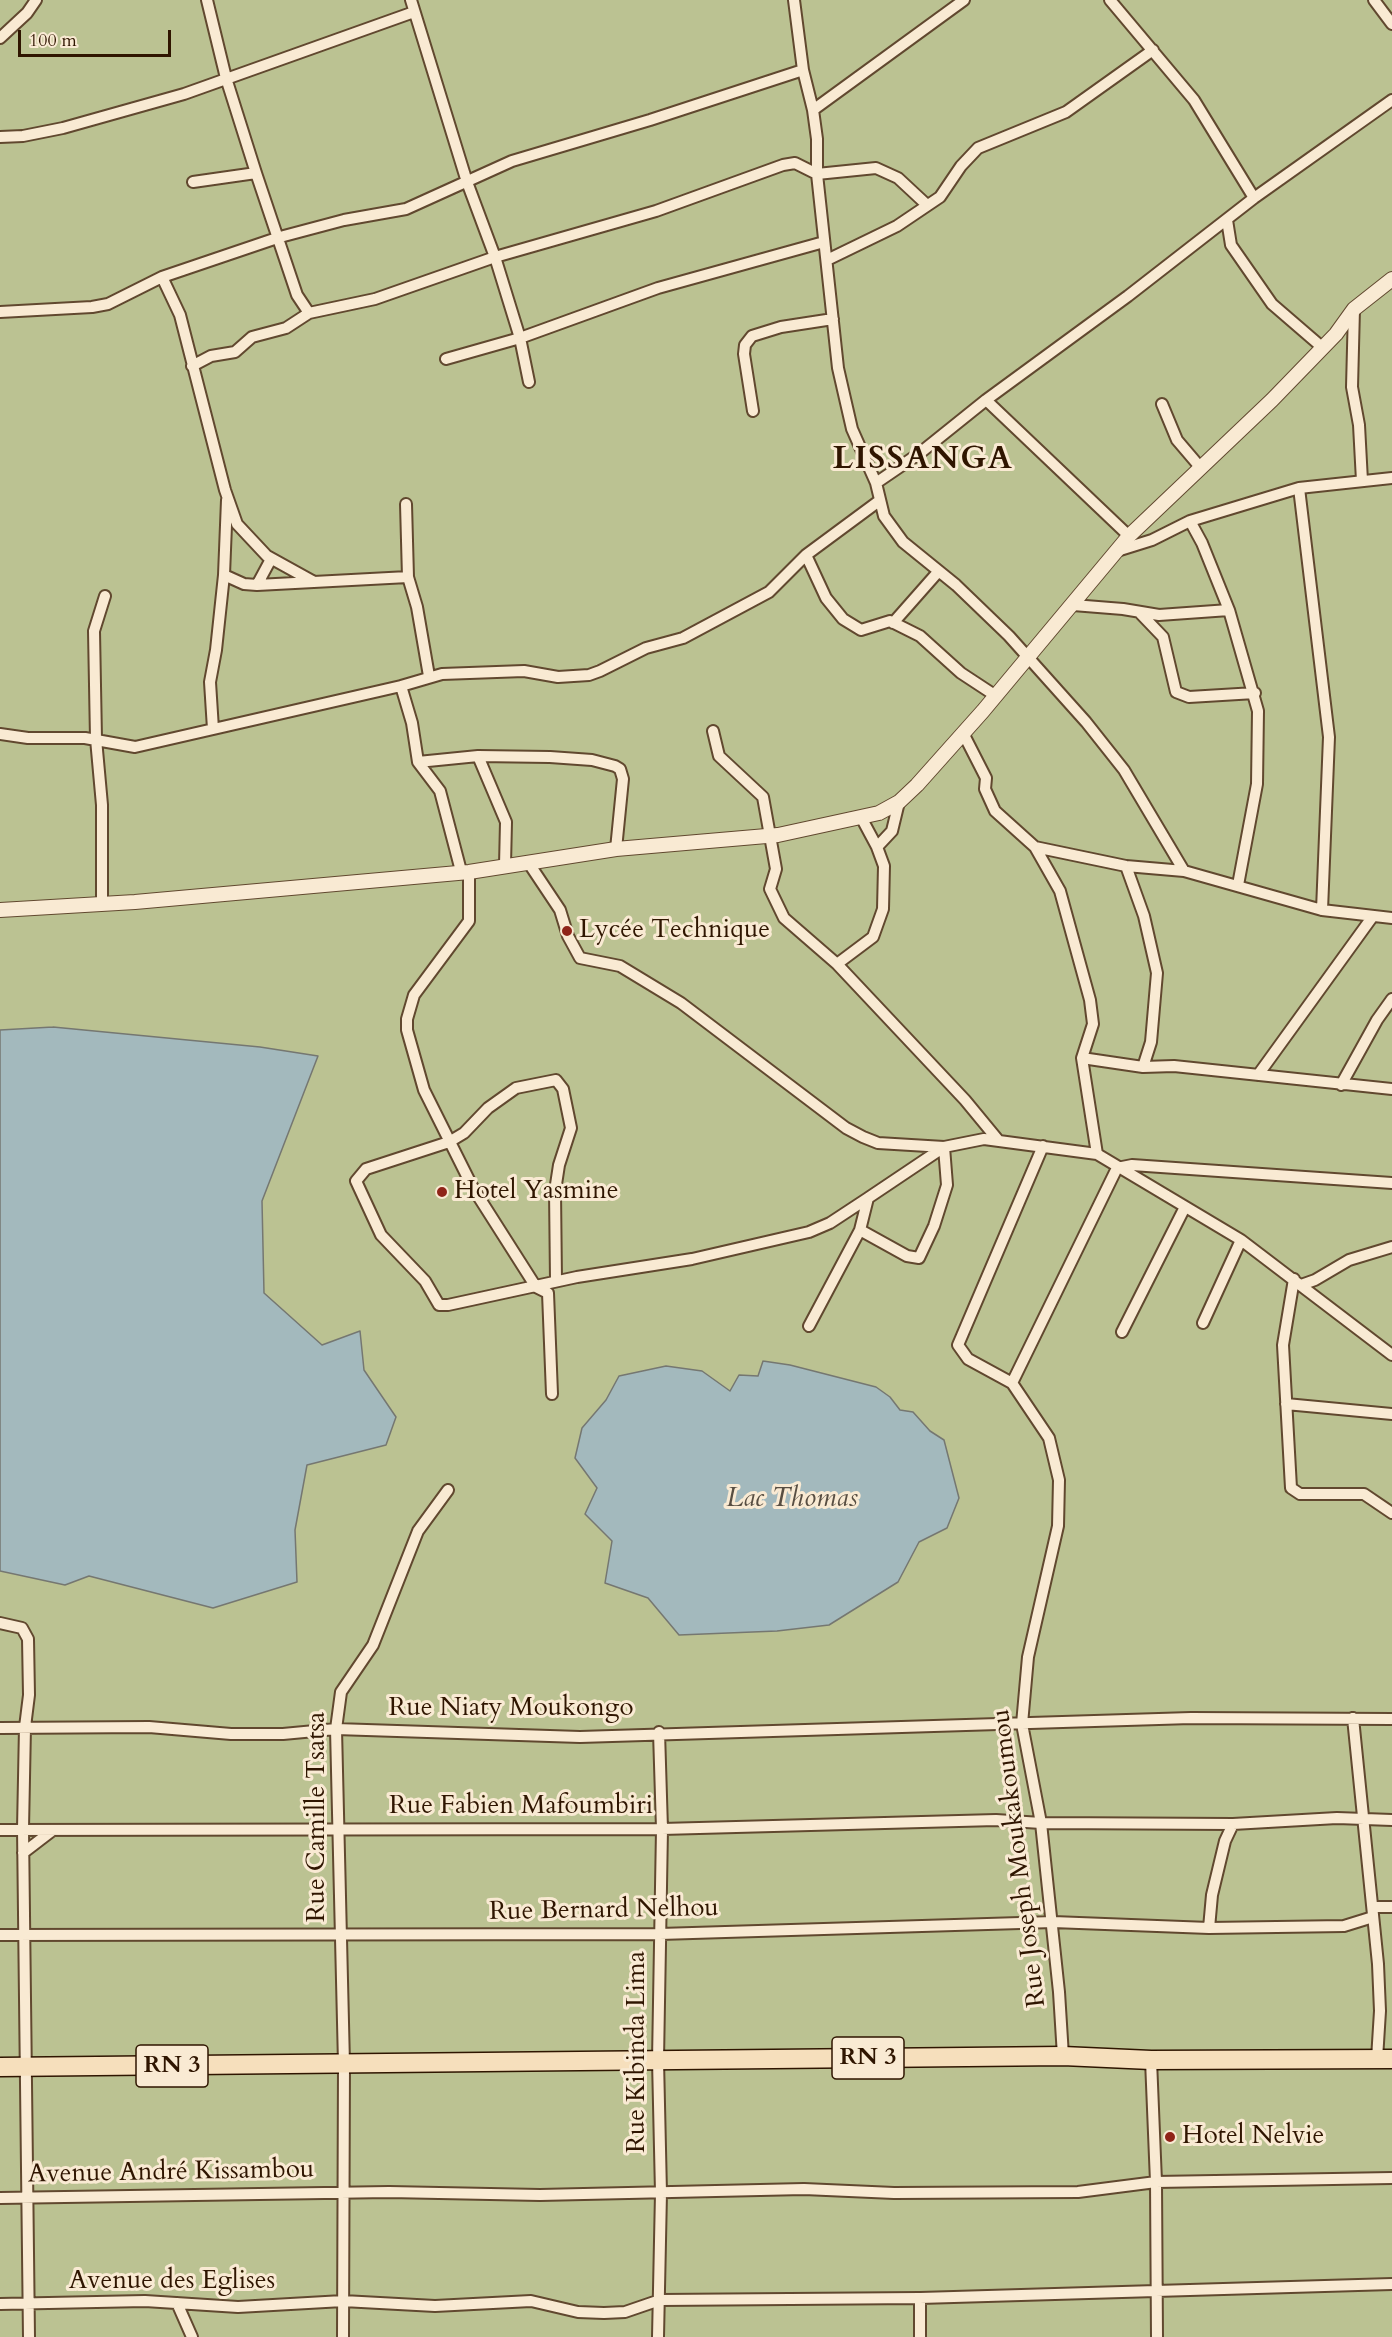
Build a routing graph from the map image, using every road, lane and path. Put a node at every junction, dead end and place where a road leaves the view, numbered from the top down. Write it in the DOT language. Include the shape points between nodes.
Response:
graph roads {
  1 [pos="36,0"];
  2 [pos="207,0"];
  3 [pos="411,0"];
  4 [pos="794,0"];
  5 [pos="964,0"];
  6 [pos="1110,0"];
  7 [pos="1374,0"];
  8 [pos="414,12"];
  9 [pos="1392,24"];
  10 [pos="0,38"];
  11 [pos="1153,50"];
  12 [pos="803,70"];
  13 [pos="226,78"];
  14 [pos="1392,100"];
  15 [pos="813,110"];
  16 [pos="0,137"];
  17 [pos="256,173"];
  18 [pos="817,174"];
  19 [pos="193,182"];
  20 [pos="467,182"];
  21 [pos="1254,198"];
  22 [pos="927,205"];
  23 [pos="1227,220"];
  24 [pos="279,237"];
  25 [pos="824,242"];
  26 [pos="495,257"];
  27 [pos="827,260"];
  28 [pos="162,278"];
  29 [pos="1392,279"];
  30 [pos="1354,309"];
  31 [pos="0,312"];
  32 [pos="309,313"];
  33 [pos="833,319"];
  34 [pos="520,338"];
  35 [pos="1323,348"];
  36 [pos="446,359"];
  37 [pos="192,366"];
  38 [pos="529,382"];
  39 [pos="986,400"];
  40 [pos="1162,404"];
  41 [pos="753,411"];
  42 [pos="1200,467"];
  43 [pos="1392,478"];
  44 [pos="1362,481"];
  45 [pos="876,483"];
  46 [pos="1299,488"];
  47 [pos="227,497"];
  48 [pos="879,501"];
  49 [pos="406,504"];
  50 [pos="1190,521"];
  51 [pos="1129,536"];
  52 [pos="1120,550"];
  53 [pos="806,555"];
  54 [pos="271,559"];
  55 [pos="938,572"];
  56 [pos="224,574"];
  57 [pos="408,577"];
  58 [pos="314,582"];
  59 [pos="257,585"];
  60 [pos="105,596"];
  61 [pos="1073,605"];
  62 [pos="1229,610"];
  63 [pos="1140,613"];
  64 [pos="893,623"];
  65 [pos="1029,656"];
  66 [pos="429,676"];
  67 [pos="400,686"];
  68 [pos="1255,693"];
  69 [pos="996,696"];
  70 [pos="213,729"];
  71 [pos="713,731"];
  72 [pos="963,733"];
  73 [pos="0,734"];
  74 [pos="96,739"];
  75 [pos="478,756"];
  76 [pos="418,762"];
  77 [pos="898,802"];
  78 [pos="862,819"];
  79 [pos="770,836"];
  80 [pos="877,847"];
  81 [pos="1035,847"];
  82 [pos="616,849"];
  83 [pos="528,862"];
  84 [pos="505,865"];
  85 [pos="1126,866"];
  86 [pos="1184,870"];
  87 [pos="465,871"];
  88 [pos="1238,885"];
  89 [pos="102,904"];
  90 [pos="0,909"];
  91 [pos="1322,910"];
  92 [pos="1374,916"];
  93 [pos="1392,918"];
  94 [pos="837,964"];
  95 [pos="1392,999"];
  96 [pos="1082,1058"];
  97 [pos="1143,1067"];
  98 [pos="1258,1075"];
  99 [pos="1341,1085"];
  100 [pos="1392,1089"];
  101 [pos="999,1140"];
  102 [pos="449,1142"];
  103 [pos="1043,1146"];
  104 [pos="944,1147"];
  105 [pos="1097,1154"];
  106 [pos="1117,1168"];
  107 [pos="1392,1183"];
  108 [pos="868,1198"];
  109 [pos="1185,1207"];
  110 [pos="860,1230"];
  111 [pos="1241,1240"];
  112 [pos="1392,1247"];
  113 [pos="556,1281"];
  114 [pos="1298,1282"];
  115 [pos="536,1287"];
  116 [pos="1203,1323"];
  117 [pos="808,1326"];
  118 [pos="1122,1332"];
  119 [pos="1392,1355"];
  120 [pos="1012,1383"];
  121 [pos="552,1394"];
  122 [pos="1286,1404"];
  123 [pos="1392,1414"];
  124 [pos="448,1490"];
  125 [pos="1392,1513"];
  126 [pos="0,1623"];
  127 [pos="1353,1718"];
  128 [pos="1392,1719"];
  129 [pos="1022,1724"];
  130 [pos="25,1727"];
  131 [pos="0,1728"];
  132 [pos="336,1729"];
  133 [pos="659,1732"];
  134 [pos="1363,1819"];
  135 [pos="1392,1820"];
  136 [pos="1041,1823"];
  137 [pos="1233,1824"];
  138 [pos="23,1829"];
  139 [pos="337,1829"];
  140 [pos="662,1829"];
  141 [pos="0,1830"];
  142 [pos="53,1830"];
  143 [pos="23,1853"];
  144 [pos="1392,1907"];
  145 [pos="1373,1912"];
  146 [pos="1053,1922"];
  147 [pos="1209,1928"];
  148 [pos="23,1934"];
  149 [pos="660,1934"];
  150 [pos="0,1935"];
  151 [pos="342,1936"];
  152 [pos="1063,2056"];
  153 [pos="1384,2059"];
  154 [pos="1150,2060"];
  155 [pos="658,2061"];
  156 [pos="344,2064"];
  157 [pos="25,2066"];
  158 [pos="0,2067"];
  159 [pos="1392,2178"];
  160 [pos="1156,2182"];
  161 [pos="342,2193"];
  162 [pos="661,2193"];
  163 [pos="0,2198"];
  164 [pos="26,2198"];
  165 [pos="1392,2284"];
  166 [pos="1157,2292"];
  167 [pos="921,2298"];
  168 [pos="660,2300"];
  169 [pos="343,2301"];
  170 [pos="177,2303"];
  171 [pos="0,2304"];
  172 [pos="29,2304"];
  173 [pos="29,2337"];
  174 [pos="192,2337"];
  175 [pos="343,2337"];
  176 [pos="658,2337"];
  177 [pos="920,2337"];
  178 [pos="1156,2337"];
  1 -- 10 [label="street"];
  2 -- 13 [label="street"];
  3 -- 8 [label="street"];
  4 -- 12 [label="street"];
  5 -- 15 [label="street"];
  6 -- 11 [label="street"];
  7 -- 9 [label="street"];
  8 -- 13 [label="street"];
  8 -- 20 [label="street"];
  11 -- 21 [label="street" via="1199,108"];
  11 -- 22 [label="street" via="1066,112 978,148 947,190"];
  12 -- 15 [label="street"];
  12 -- 20 [label="street" via="512,161"];
  13 -- 16 [label="street" via="63,128"];
  13 -- 17 [label="street"];
  14 -- 21 [label="street"];
  15 -- 18 [label="street"];
  17 -- 19 [label="street"];
  17 -- 24 [label="street"];
  18 -- 22 [label="street" via="876,168 898,178"];
  18 -- 25 [label="street"];
  18 -- 26 [label="street" via="795,163 783,165 656,211"];
  20 -- 24 [label="street" via="406,209"];
  20 -- 26 [label="street"];
  21 -- 23 [label="street"];
  22 -- 27 [label="street" via="897,226"];
  23 -- 35 [label="street" via="1231,245 1272,304"];
  23 -- 39 [label="street"];
  24 -- 28 [label="street"];
  24 -- 32 [label="street" via="297,295"];
  25 -- 27 [label="street"];
  25 -- 34 [label="street" via="667,285"];
  26 -- 32 [label="street" via="375,299"];
  26 -- 34 [label="street"];
  27 -- 33 [label="street"];
  28 -- 31 [label="street" via="108,304"];
  28 -- 37 [label="street" via="180,315"];
  29 -- 30 [label="street"];
  30 -- 35 [label="street"];
  30 -- 44 [label="street" via="1352,387"];
  32 -- 37 [label="street" via="286,328 252,337 235,352 211,356"];
  33 -- 41 [label="street" via="752,336 744,354"];
  33 -- 45 [label="street" via="844,399 852,429"];
  34 -- 36 [label="street"];
  34 -- 38 [label="street"];
  35 -- 42 [label="street"];
  37 -- 47 [label="street"];
  39 -- 45 [label="street"];
  39 -- 51 [label="street"];
  40 -- 42 [label="street" via="1177,440"];
  42 -- 51 [label="street"];
  43 -- 44 [label="street"];
  44 -- 46 [label="street"];
  45 -- 48 [label="street"];
  46 -- 50 [label="street"];
  46 -- 91 [label="street" via="1329,737"];
  47 -- 54 [label="street" via="237,524"];
  47 -- 56 [label="street"];
  48 -- 53 [label="street"];
  48 -- 55 [label="street" via="884,516 903,542"];
  49 -- 57 [label="street"];
  50 -- 52 [label="street" via="1152,540"];
  50 -- 62 [label="street" via="1203,543"];
  51 -- 52 [label="street"];
  52 -- 61 [label="street"];
  53 -- 64 [label="street" via="826,598 843,619 861,630 886,621"];
  53 -- 66 [label="street" via="775,588 727,616 589,675 558,677 514,670"];
  54 -- 58 [label="street"];
  54 -- 59 [label="street"];
  55 -- 64 [label="street"];
  55 -- 65 [label="street"];
  56 -- 59 [label="street" via="244,584"];
  56 -- 70 [label="street" via="210,682"];
  57 -- 58 [label="street"];
  57 -- 66 [label="street"];
  58 -- 59 [label="street"];
  60 -- 74 [label="street" via="94,631"];
  61 -- 63 [label="street"];
  61 -- 65 [label="street"];
  62 -- 63 [label="street"];
  62 -- 68 [label="street"];
  63 -- 68 [label="street" via="1163,637 1176,692 1189,697"];
  64 -- 69 [label="street" via="920,636 962,673"];
  65 -- 69 [label="street"];
  65 -- 86 [label="street" via="1124,770"];
  66 -- 67 [label="street"];
  67 -- 70 [label="street"];
  67 -- 76 [label="street" via="412,723"];
  68 -- 88 [label="street" via="1257,784"];
  69 -- 72 [label="street"];
  70 -- 74 [label="street" via="135,747"];
  71 -- 79 [label="street" via="719,756 763,797"];
  72 -- 77 [label="street"];
  72 -- 81 [label="street" via="986,778 995,810"];
  73 -- 74 [label="street"];
  74 -- 89 [label="street" via="102,806"];
  75 -- 76 [label="street"];
  75 -- 82 [label="street" via="592,760 620,769 623,779"];
  75 -- 84 [label="street" via="506,822"];
  76 -- 87 [label="street" via="440,791"];
  77 -- 78 [label="street"];
  77 -- 80 [label="street" via="892,831"];
  78 -- 79 [label="street"];
  78 -- 80 [label="street"];
  79 -- 82 [label="street"];
  79 -- 94 [label="street" via="776,869 770,890 783,918"];
  80 -- 94 [label="street" via="885,880 876,933"];
  81 -- 85 [label="street"];
  81 -- 96 [label="street" via="1059,891 1090,1000 1093,1024"];
  82 -- 83 [label="street"];
  83 -- 84 [label="street"];
  83 -- 104 [label="street" via="560,910 580,958 620,966 681,1003 863,1137 878,1143"];
  84 -- 87 [label="street"];
  85 -- 86 [label="street"];
  85 -- 97 [label="street" via="1144,916 1157,973 1151,1042"];
  86 -- 88 [label="street"];
  87 -- 89 [label="street"];
  87 -- 102 [label="street" via="469,921 414,994 407,1019 416,1070"];
  88 -- 91 [label="street"];
  89 -- 90 [label="street"];
  91 -- 92 [label="street"];
  92 -- 93 [label="street"];
  92 -- 98 [label="street"];
  94 -- 101 [label="street"];
  95 -- 99 [label="street"];
  96 -- 97 [label="street"];
  96 -- 105 [label="street"];
  97 -- 98 [label="street" via="1174,1066"];
  98 -- 99 [label="street"];
  99 -- 100 [label="street"];
  101 -- 103 [label="street"];
  101 -- 104 [label="street" via="976,1139"];
  102 -- 113 [label="street" via="516,1088 556,1080 560,1084 571,1128 555,1191"];
  102 -- 115 [label="street"];
  102 -- 115 [label="street" via="366,1170 356,1181 381,1235 425,1281 439,1305"];
  103 -- 105 [label="street"];
  103 -- 120 [label="street" via="958,1345 968,1359"];
  104 -- 108 [label="street"];
  104 -- 110 [label="street" via="947,1185 919,1258 907,1256"];
  105 -- 106 [label="street"];
  106 -- 107 [label="street" via="1132,1165"];
  106 -- 109 [label="street"];
  106 -- 120 [label="street"];
  108 -- 110 [label="street"];
  108 -- 113 [label="street" via="830,1223 808,1232 681,1261"];
  109 -- 111 [label="street"];
  109 -- 118 [label="street"];
  110 -- 117 [label="street"];
  111 -- 114 [label="street"];
  111 -- 116 [label="street"];
  112 -- 114 [label="street" via="1348,1260 1323,1276"];
  113 -- 115 [label="street"];
  114 -- 119 [label="street"];
  114 -- 122 [label="street" via="1283,1345"];
  115 -- 121 [label="street" via="548,1293 550,1302"];
  120 -- 129 [label="street, Rue Joseph Moukakoumou" via="1049,1438 1060,1504 1028,1657"];
  122 -- 123 [label="street"];
  122 -- 125 [label="street" via="1291,1488 1295,1492 1364,1494"];
  124 -- 132 [label="street, Rue Camille Tsatsa" via="418,1531 373,1645 341,1692"];
  126 -- 130 [label="street" via="27,1632 29,1695"];
  127 -- 128 [label="street, Rue Niaty Moukongo"];
  127 -- 129 [label="street, Rue Niaty Moukongo"];
  127 -- 134 [label="street"];
  129 -- 133 [label="street, Rue Niaty Moukongo"];
  129 -- 136 [label="street, Rue Joseph Moukakoumou"];
  130 -- 131 [label="street, Rue Niaty Moukongo"];
  130 -- 132 [label="street, Rue Niaty Moukongo" via="149,1727 231,1734"];
  130 -- 138 [label="street"];
  132 -- 133 [label="street, Rue Niaty Moukongo" via="580,1737"];
  132 -- 139 [label="street, Rue Camille Tsatsa"];
  133 -- 140 [label="street, Rue Kibinda Lima"];
  134 -- 135 [label="street, Rue Fabien Mafoumbiri"];
  134 -- 137 [label="street, Rue Fabien Mafoumbiri"];
  134 -- 145 [label="street"];
  136 -- 137 [label="street, Rue Fabien Mafoumbiri"];
  136 -- 140 [label="street, Rue Fabien Mafoumbiri" via="996,1820"];
  136 -- 146 [label="street, Rue Joseph Moukakoumou"];
  137 -- 147 [label="street" via="1212,1895"];
  138 -- 141 [label="street, Rue Fabien Mafoumbiri"];
  138 -- 142 [label="street, Rue Fabien Mafoumbiri"];
  138 -- 143 [label="street"];
  139 -- 140 [label="street, Rue Fabien Mafoumbiri"];
  139 -- 142 [label="street, Rue Fabien Mafoumbiri"];
  139 -- 151 [label="street, Rue Camille Tsatsa"];
  140 -- 149 [label="street, Rue Kibinda Lima"];
  142 -- 143 [label="street"];
  143 -- 148 [label="street"];
  144 -- 145 [label="street, Rue Bernard Nelhou"];
  145 -- 147 [label="street, Rue Bernard Nelhou" via="1344,1926"];
  145 -- 153 [label="street"];
  146 -- 147 [label="street, Rue Bernard Nelhou"];
  146 -- 149 [label="street, Rue Bernard Nelhou"];
  146 -- 152 [label="street, Rue Joseph Moukakoumou"];
  148 -- 150 [label="street, Rue Bernard Nelhou"];
  148 -- 151 [label="street, Rue Bernard Nelhou"];
  148 -- 157 [label="street"];
  149 -- 151 [label="street, Rue Bernard Nelhou"];
  149 -- 155 [label="street, Rue Kibinda Lima"];
  151 -- 156 [label="street, Rue Camille Tsatsa"];
  152 -- 154 [label="highway, RN 3"];
  152 -- 155 [label="highway, RN 3"];
  153 -- 154 [label="highway, RN 3"];
  154 -- 160 [label="street"];
  155 -- 156 [label="highway, RN 3"];
  155 -- 162 [label="street, Rue Kibinda Lima"];
  156 -- 157 [label="highway, RN 3"];
  156 -- 161 [label="street, Rue Camille Tsatsa"];
  157 -- 158 [label="highway, RN 3"];
  157 -- 164 [label="street"];
  159 -- 160 [label="street, Avenue André Kissambou"];
  160 -- 162 [label="street, Avenue André Kissambou" via="1077,2192 894,2193 804,2189"];
  160 -- 166 [label="street"];
  161 -- 162 [label="street, Avenue André Kissambou"];
  161 -- 164 [label="street, Avenue André Kissambou"];
  161 -- 169 [label="street, Rue Camille Tsatsa"];
  162 -- 168 [label="street, Rue Kibinda Lima"];
  163 -- 164 [label="street, Avenue André Kissambou"];
  164 -- 172 [label="street"];
  165 -- 166 [label="street, Avenue des Eglises"];
  166 -- 167 [label="street, Avenue des Eglises"];
  166 -- 178 [label="street"];
  167 -- 168 [label="street, Avenue des Eglises"];
  167 -- 177 [label="street"];
  168 -- 169 [label="street, Avenue des Eglises" via="625,2312 604,2313 578,2312 531,2301 435,2306"];
  168 -- 176 [label="street, Rue Kibinda Lima"];
  169 -- 170 [label="street, Avenue des Eglises" via="238,2307"];
  169 -- 175 [label="street, Rue Camille Tsatsa"];
  170 -- 172 [label="street, Avenue des Eglises"];
  170 -- 174 [label="street"];
  171 -- 172 [label="street, Avenue des Eglises"];
  172 -- 173 [label="street"];
}
